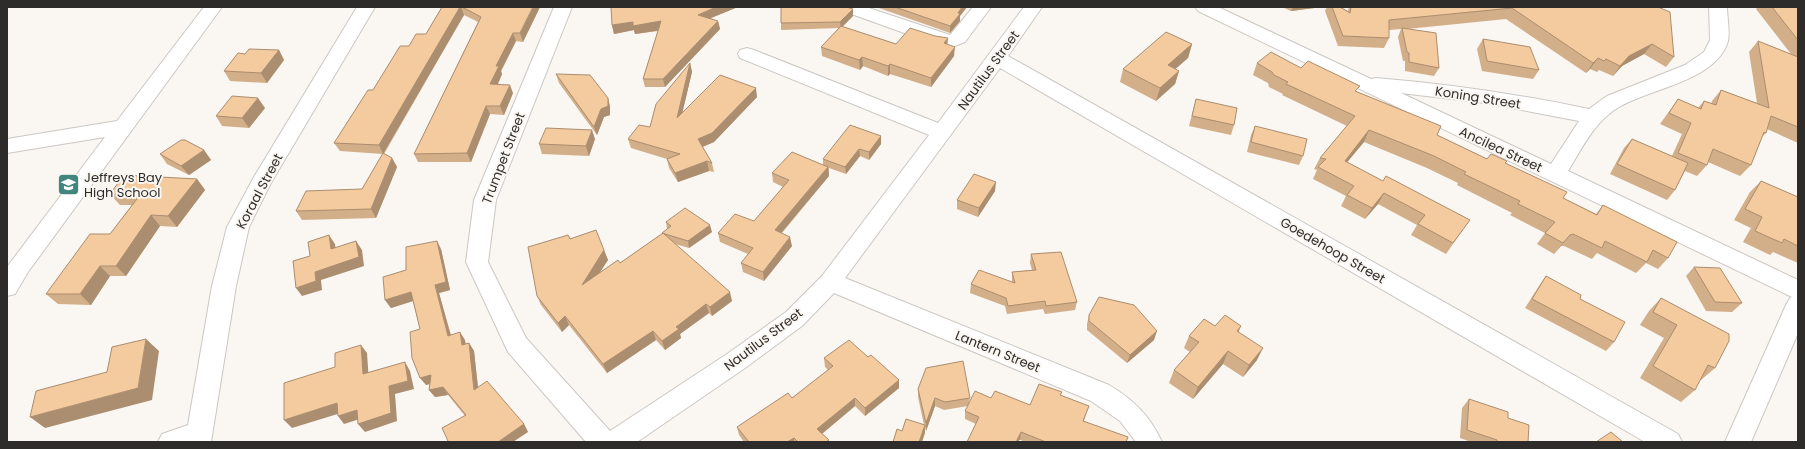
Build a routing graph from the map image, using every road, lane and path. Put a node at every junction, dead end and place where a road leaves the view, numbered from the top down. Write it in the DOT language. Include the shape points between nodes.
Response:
graph roads {
  1 [pos="213,7"];
  2 [pos="366,7"];
  3 [pos="563,7"];
  4 [pos="849,7"];
  5 [pos="982,7"];
  6 [pos="1033,7"];
  7 [pos="1204,7"];
  8 [pos="1718,7"];
  9 [pos="747,54"];
  10 [pos="997,58"];
  11 [pos="1363,83"];
  12 [pos="1592,117"];
  13 [pos="123,127"];
  14 [pos="942,132"];
  15 [pos="7,146"];
  16 [pos="1555,175"];
  17 [pos="830,282"];
  18 [pos="7,287"];
  19 [pos="1798,290"];
  20 [pos="1798,306"];
  21 [pos="199,438"];
  22 [pos="170,442"];
  23 [pos="603,442"];
  24 [pos="616,442"];
  25 [pos="1149,442"];
  26 [pos="1669,442"];
  27 [pos="1738,442"];
  1 -- 13 [label="street"];
  2 -- 21 [label="street, Koraal Street" via="238,227 224,286"];
  3 -- 23 [label="street, Trumpet Street" via="485,200 477,262 517,344"];
  4 -- 5 [label="street" via="942,40 952,41 959,38"];
  6 -- 10 [label="street, Nautilus Street"];
  7 -- 11 [label="street, Ancilea Street"];
  8 -- 12 [label="street" via="1719,40 1711,56 1692,68 1614,101"];
  9 -- 14 [label="street"];
  10 -- 14 [label="street, Nautilus Street"];
  10 -- 26 [label="street, Goedehoop Street"];
  11 -- 12 [label="street, Koning Street" via="1419,88"];
  11 -- 16 [label="street, Ancilea Street"];
  12 -- 16 [label="street"];
  13 -- 15 [label="street"];
  13 -- 18 [label="street"];
  14 -- 17 [label="street, Nautilus Street"];
  16 -- 19 [label="street, Ancilea Street"];
  17 -- 24 [label="street, Nautilus Street" via="794,319"];
  17 -- 25 [label="street, Lantern Street" via="1100,393 1124,407 1145,432"];
  20 -- 27 [label="street"];
  21 -- 22 [label="street"];
}
